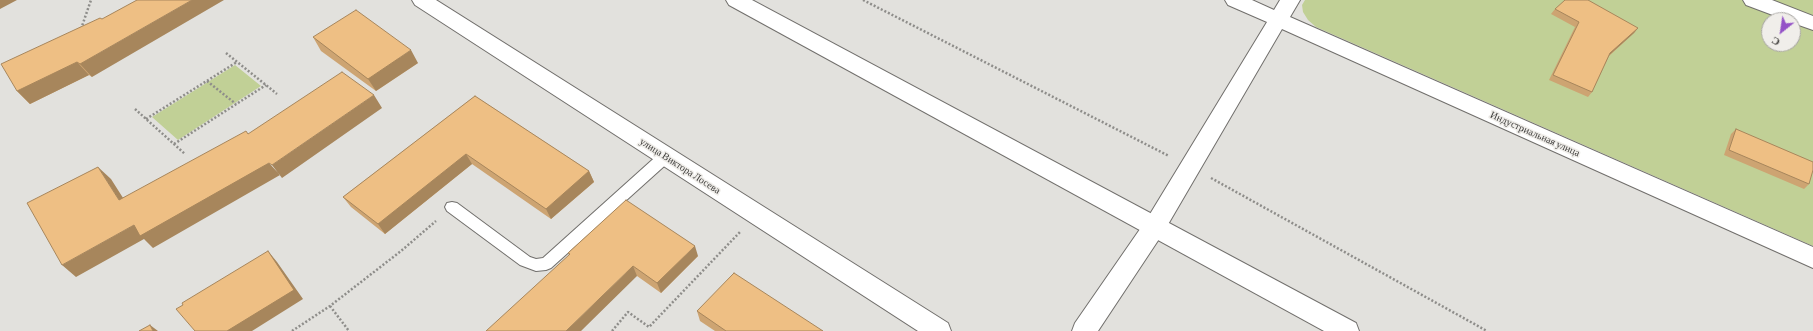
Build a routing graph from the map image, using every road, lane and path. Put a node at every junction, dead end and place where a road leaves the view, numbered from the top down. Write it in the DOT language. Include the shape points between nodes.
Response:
graph roads {
  1 [pos="91,0"];
  2 [pos="422,0"];
  3 [pos="736,0"];
  4 [pos="1235,0"];
  5 [pos="1290,0"];
  6 [pos="1753,0"];
  7 [pos="1278,20"];
  8 [pos="1813,23"];
  9 [pos="80,29"];
  10 [pos="226,53"];
  11 [pos="237,62"];
  12 [pos="207,81"];
  13 [pos="266,85"];
  14 [pos="277,94"];
  15 [pos="236,104"];
  16 [pos="135,109"];
  17 [pos="146,119"];
  18 [pos="174,144"];
  19 [pos="185,154"];
  20 [pos="666,156"];
  21 [pos="452,207"];
  22 [pos="757,214"];
  23 [pos="1155,226"];
  24 [pos="1813,258"];
  25 [pos="330,306"];
  26 [pos="292,331"];
  27 [pos="349,331"];
  28 [pos="612,331"];
  29 [pos="939,331"];
  30 [pos="1084,331"];
  31 [pos="1347,331"];
  1 -- 9 [label="path"];
  2 -- 20 [label="street, улица Виктора Лосева"];
  3 -- 23 [label="street"];
  4 -- 7 [label="street, Индустриальная улица"];
  5 -- 7 [label="street"];
  6 -- 8 [label="street"];
  7 -- 23 [label="street"];
  7 -- 24 [label="street, Индустриальная улица"];
  10 -- 11 [label="path"];
  11 -- 12 [label="path"];
  11 -- 13 [label="path"];
  12 -- 15 [label="path"];
  12 -- 17 [label="path"];
  13 -- 14 [label="path"];
  13 -- 15 [label="path"];
  15 -- 18 [label="path"];
  16 -- 17 [label="path"];
  17 -- 18 [label="path"];
  18 -- 19 [label="path"];
  20 -- 21 [label="lane" via="546,264 536,265 525,261"];
  20 -- 22 [label="street, улица Виктора Лосева"];
  21 -- 25 [label="path"];
  22 -- 28 [label="path" via="649,326 628,312"];
  22 -- 29 [label="street, улица Виктора Лосева"];
  23 -- 30 [label="street"];
  23 -- 31 [label="street"];
  25 -- 26 [label="path"];
  25 -- 27 [label="path"];
}
